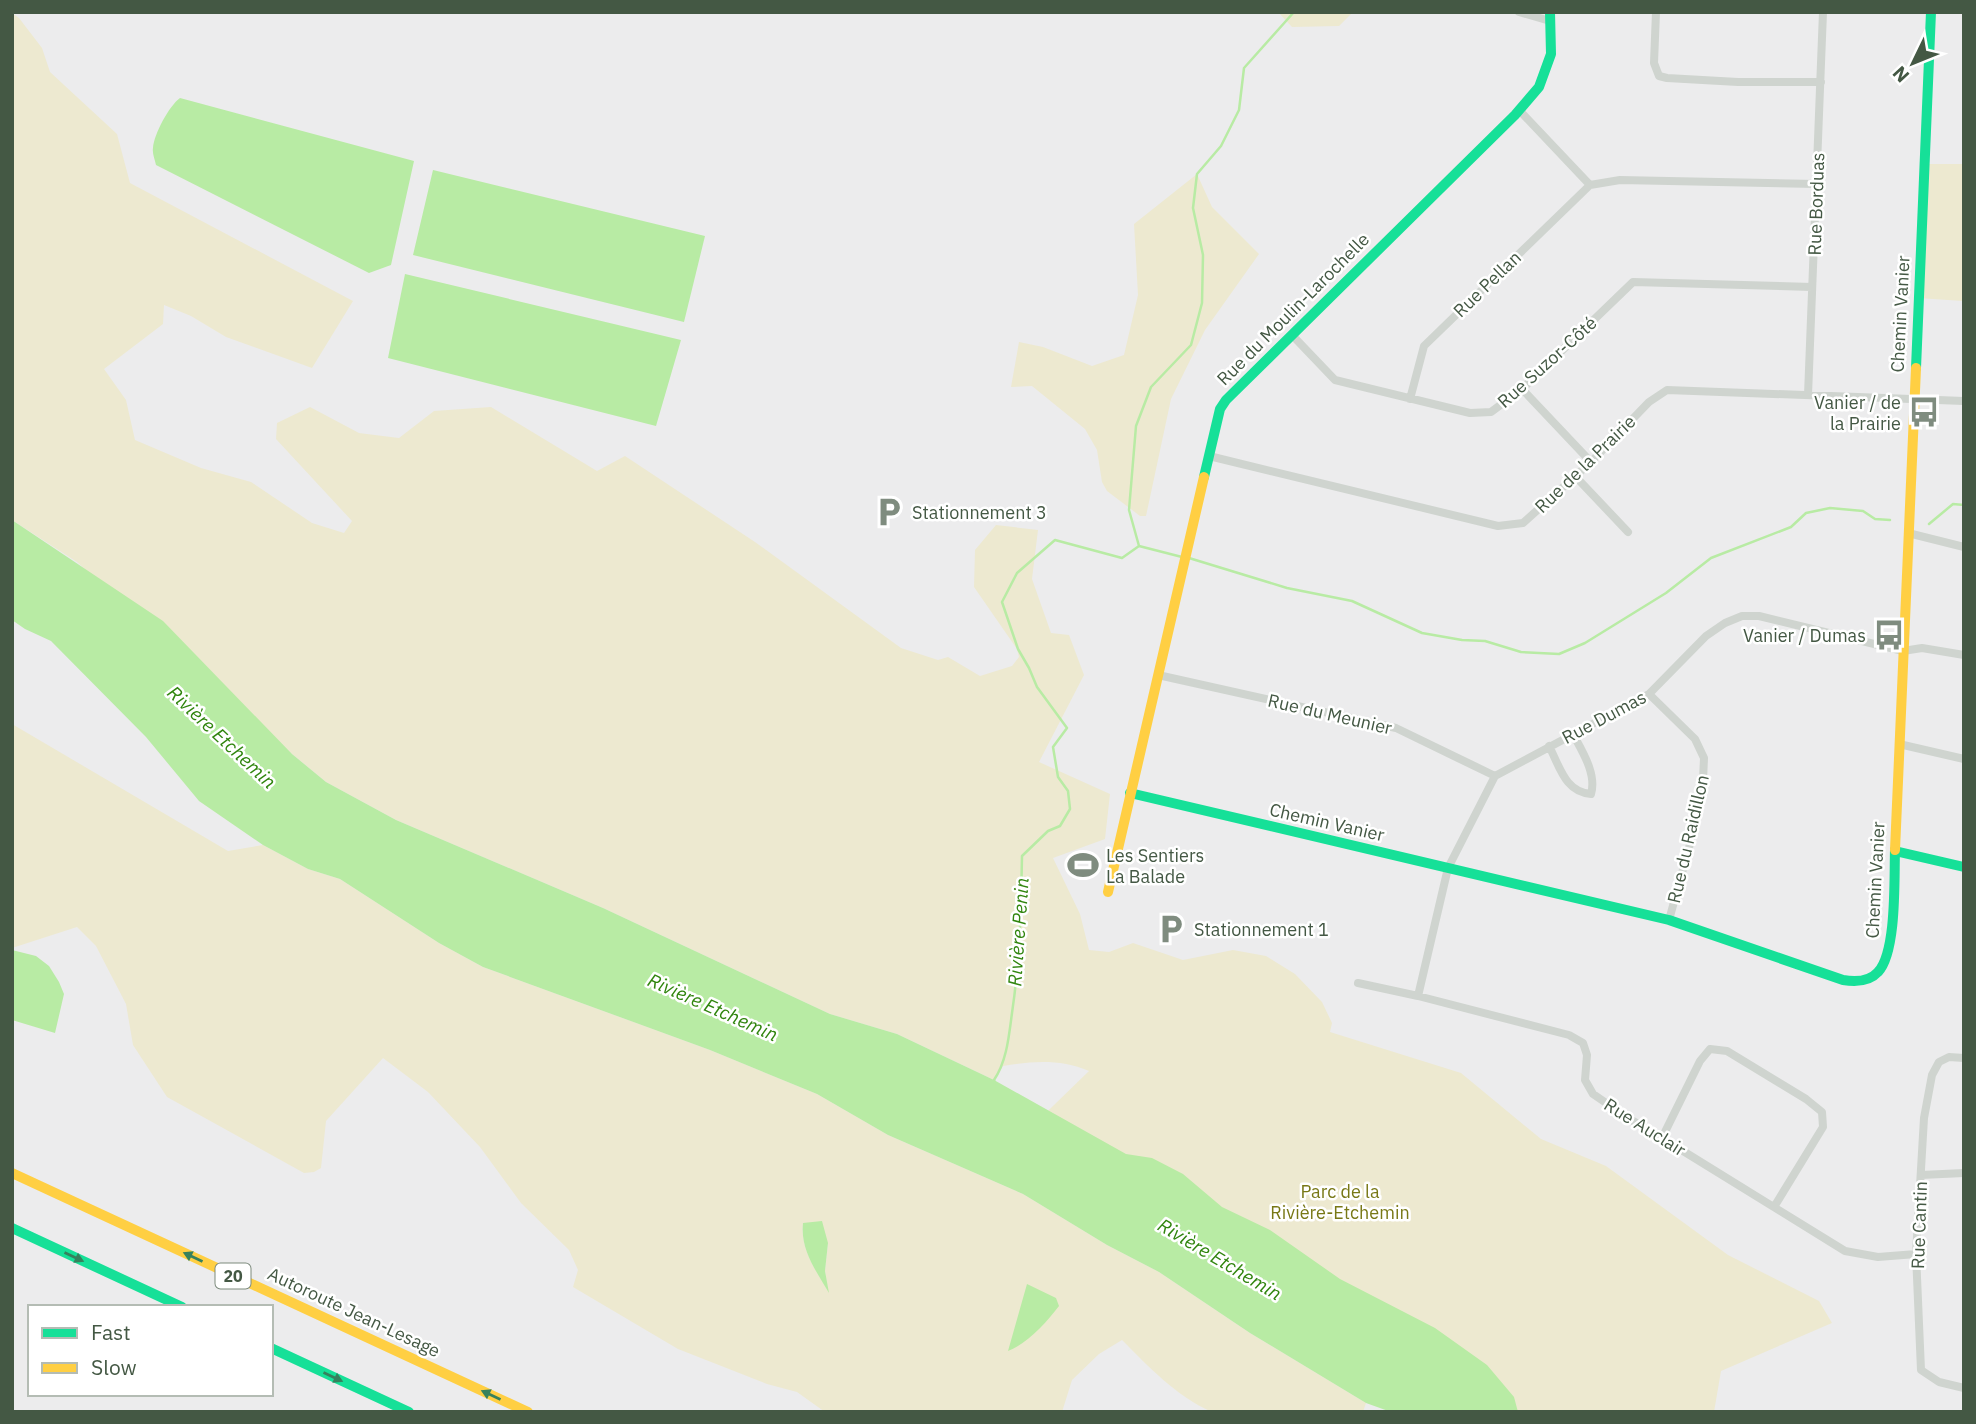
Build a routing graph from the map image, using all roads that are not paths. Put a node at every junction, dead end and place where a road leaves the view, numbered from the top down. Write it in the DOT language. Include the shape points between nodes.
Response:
graph roads {
  1 [pos="1519,12"];
  2 [pos="1656,12"];
  3 [pos="1823,12"];
  4 [pos="1931,12"];
  5 [pos="1550,17"];
  6 [pos="1821,82"];
  7 [pos="1519,110"];
  8 [pos="1816,184"];
  9 [pos="1590,185"];
  10 [pos="1812,287"];
  11 [pos="1292,335"];
  12 [pos="1522,389"];
  13 [pos="1808,395"];
  14 [pos="1410,398"];
  15 [pos="1913,399"];
  16 [pos="1964,401"];
  17 [pos="1209,456"];
  18 [pos="1591,462"];
  19 [pos="1575,476"];
  20 [pos="1628,532"];
  21 [pos="1908,533"];
  22 [pos="1964,547"];
  23 [pos="1903,651"];
  24 [pos="1964,654"];
  25 [pos="1158,675"];
  26 [pos="1649,694"];
  27 [pos="1573,734"];
  28 [pos="1899,744"];
  29 [pos="1549,746"];
  30 [pos="1964,759"];
  31 [pos="1495,776"];
  32 [pos="1130,793"];
  33 [pos="1895,851"];
  34 [pos="1964,867"];
  35 [pos="1448,868"];
  36 [pos="1108,892"];
  37 [pos="1669,920"];
  38 [pos="1357,983"];
  39 [pos="1418,996"];
  40 [pos="1964,1058"];
  41 [pos="1662,1138"];
  42 [pos="12,1173"];
  43 [pos="1964,1173"];
  44 [pos="1921,1175"];
  45 [pos="1774,1207"];
  46 [pos="12,1228"];
  47 [pos="1916,1254"];
  48 [pos="178,1305"];
  49 [pos="273,1349"];
  50 [pos="1964,1388"];
  51 [pos="409,1412"];
  52 [pos="528,1412"];
  1 -- 5 [label="street"];
  2 -- 6 [label="street" via="1654,63 1659,76"];
  3 -- 6 [label="street, Rue Borduas"];
  4 -- 15 [label="main road, Chemin Vanier"];
  5 -- 7 [label="main road, Rue du Moulin-Larochelle" via="1551,54 1539,87"];
  6 -- 8 [label="street, Rue Borduas"];
  7 -- 9 [label="street"];
  7 -- 11 [label="main road, Rue du Moulin-Larochelle"];
  8 -- 9 [label="street" via="1620,180"];
  8 -- 10 [label="street, Rue Borduas"];
  9 -- 14 [label="street, Rue Pellan" via="1424,346"];
  10 -- 12 [label="street, Rue Suzor-Côté" via="1633,282"];
  10 -- 13 [label="street, Rue Borduas"];
  11 -- 14 [label="street, Rue Suzor-Côté" via="1335,380"];
  11 -- 17 [label="main road, Rue du Moulin-Larochelle" via="1226,400"];
  12 -- 14 [label="street, Rue Suzor-Côté" via="1491,412 1470,413"];
  12 -- 18 [label="street"];
  13 -- 15 [label="street, Rue de la Prairie"];
  13 -- 18 [label="street, Rue de la Prairie" via="1667,390 1649,402"];
  15 -- 16 [label="street, Rue de la Prairie"];
  15 -- 21 [label="main road, Chemin Vanier"];
  17 -- 19 [label="street, Rue de la Prairie" via="1498,526 1523,523"];
  17 -- 25 [label="main road, Rue du Moulin-Larochelle"];
  18 -- 19 [label="street, Rue de la Prairie"];
  19 -- 20 [label="street"];
  21 -- 22 [label="street"];
  21 -- 23 [label="main road, Chemin Vanier"];
  23 -- 24 [label="street, Rue Dumas" via="1922,648"];
  23 -- 26 [label="street, Rue Dumas" via="1759,616 1742,616 1706,636"];
  23 -- 28 [label="main road, Chemin Vanier"];
  25 -- 31 [label="street, Rue du Meunier" via="1396,729"];
  25 -- 32 [label="main road, Rue du Moulin-Larochelle"];
  26 -- 27 [label="street, Rue Dumas"];
  26 -- 37 [label="street, Rue du Raidillon" via="1695,739 1704,758 1690,844"];
  27 -- 29 [label="street, Rue Dumas"];
  27 -- 29 [label="street" via="1590,768 1591,794 1569,785"];
  28 -- 30 [label="street"];
  28 -- 33 [label="main road, Chemin Vanier"];
  29 -- 31 [label="street, Rue Dumas"];
  31 -- 35 [label="street"];
  32 -- 35 [label="main road, Chemin Vanier"];
  32 -- 36 [label="main road, Rue du Moulin-Larochelle"];
  33 -- 34 [label="main road"];
  33 -- 37 [label="main road, Chemin Vanier" via="1888,959 1876,974 1861,982 1843,980"];
  35 -- 37 [label="main road, Chemin Vanier"];
  35 -- 39 [label="street"];
  38 -- 39 [label="street, Rue Auclair"];
  39 -- 41 [label="street, Rue Auclair" via="1569,1035 1583,1043 1585,1080 1593,1094"];
  40 -- 44 [label="street, Rue Cantin" via="1939,1062 1932,1075"];
  41 -- 45 [label="street, Rue Auclair"];
  41 -- 45 [label="street" via="1710,1049 1727,1051 1806,1099 1822,1112 1823,1128"];
  52 -- 42 [label="main road, Autoroute Jean-Lesage / 20, one-way"];
  43 -- 44 [label="street"];
  44 -- 47 [label="street, Rue Cantin"];
  45 -- 47 [label="street, Rue Auclair" via="1845,1251 1878,1257"];
  46 -- 48 [label="main road, one-way"];
  47 -- 50 [label="street, Rue Cantin" via="1921,1370 1939,1382"];
  49 -- 51 [label="main road, one-way"];
}
